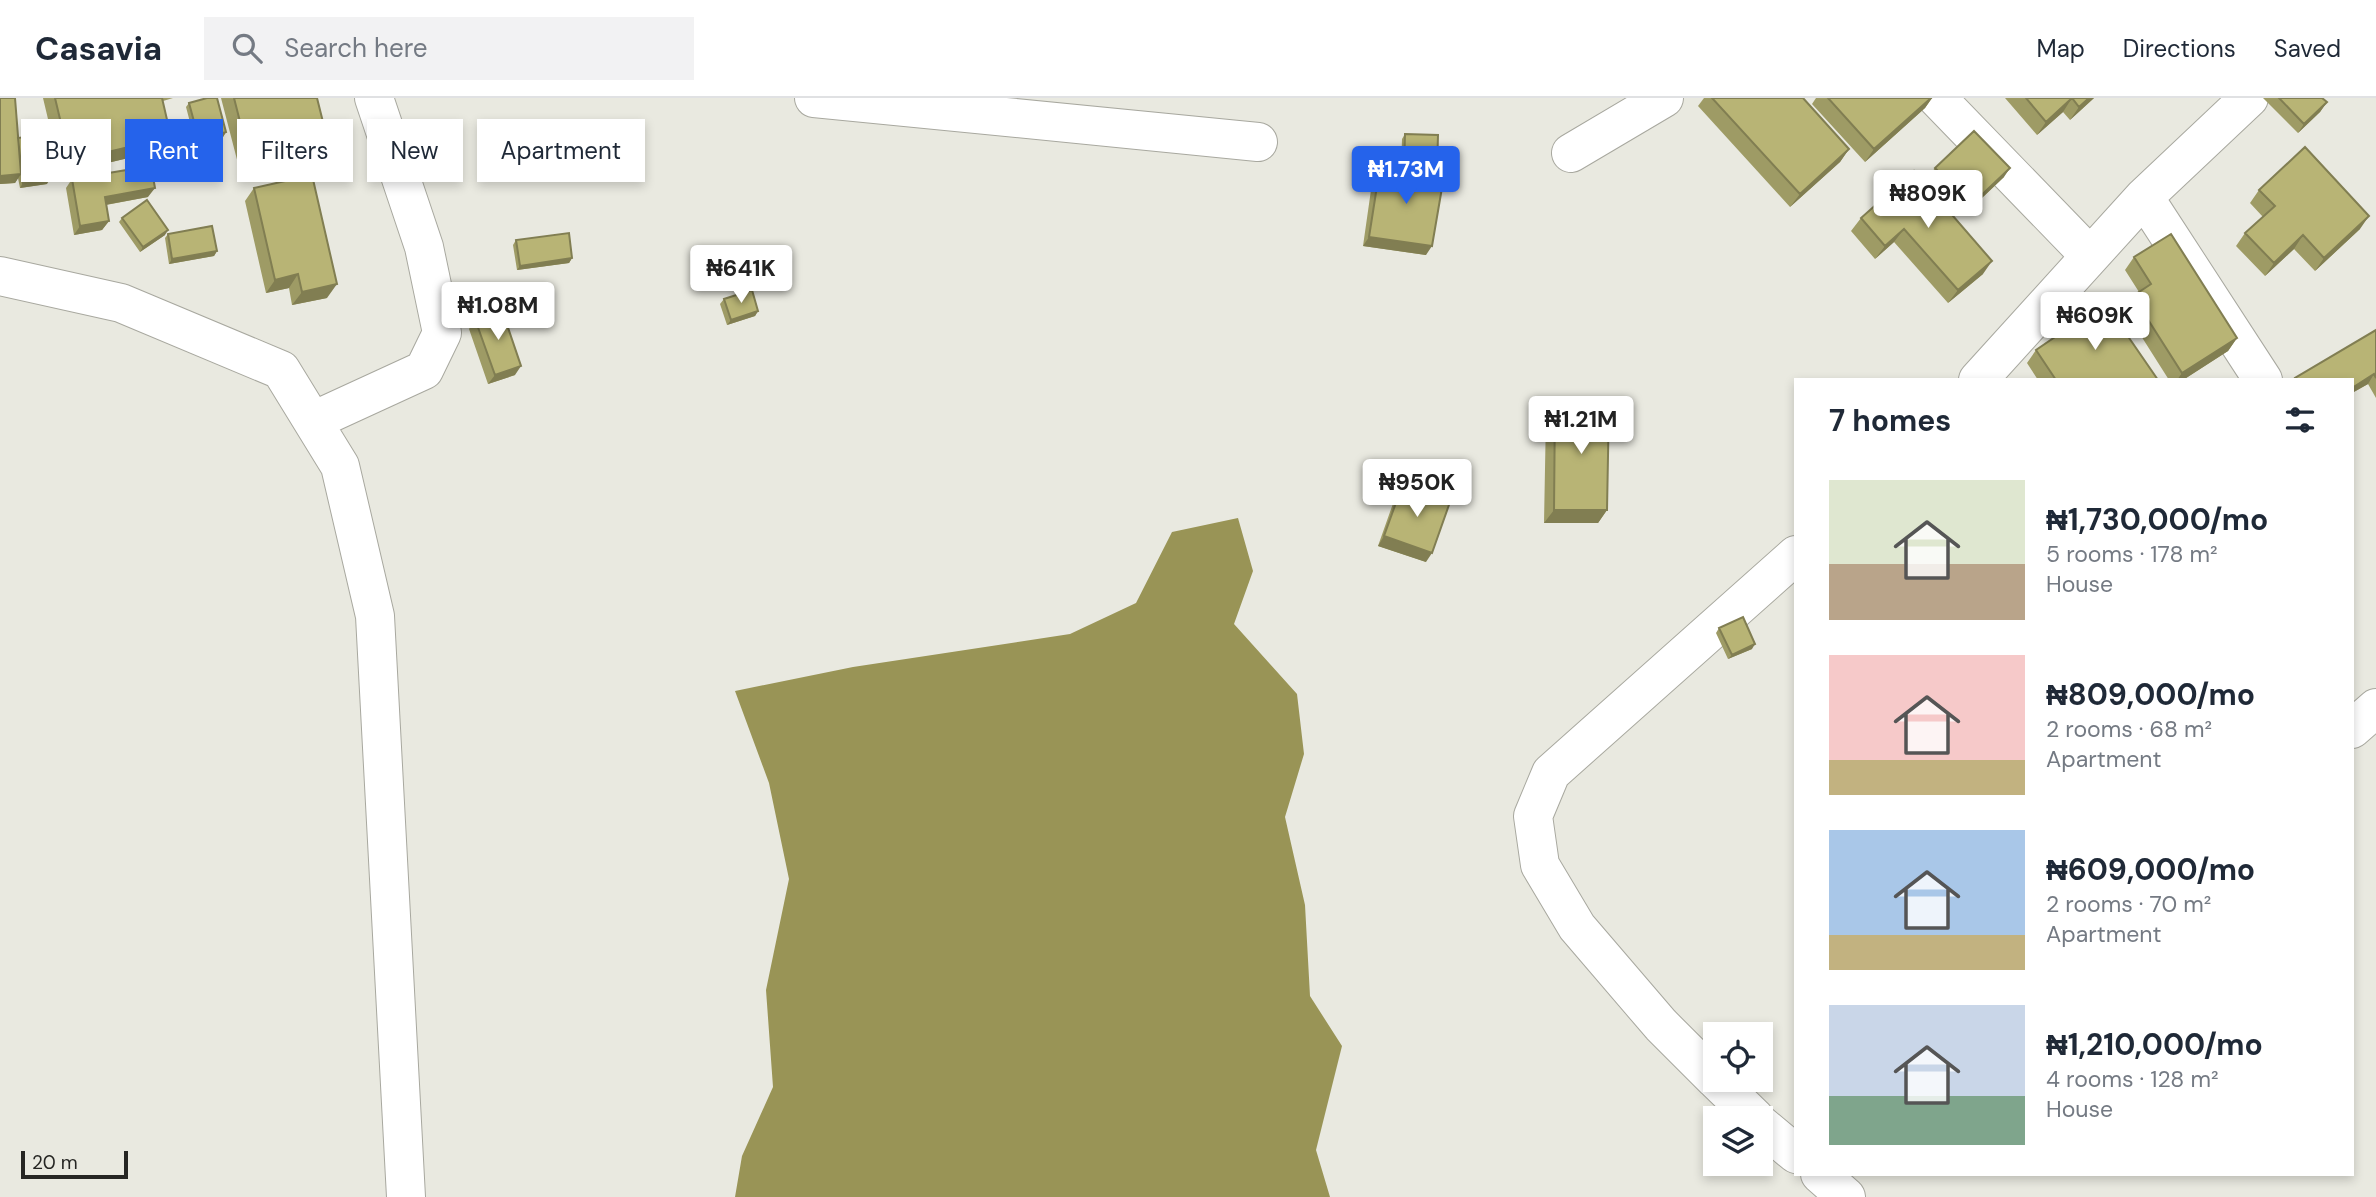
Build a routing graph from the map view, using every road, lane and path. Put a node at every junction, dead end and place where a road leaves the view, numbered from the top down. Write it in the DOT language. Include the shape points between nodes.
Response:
graph roads {
  1 [pos="374,98"];
  2 [pos="814,98"];
  3 [pos="1664,98"];
  4 [pos="1937,98"];
  5 [pos="2249,98"];
  6 [pos="1258,142"];
  7 [pos="1571,153"];
  8 [pos="2144,197"];
  9 [pos="2090,256"];
  10 [pos="0,276"];
  11 [pos="1980,378"];
  12 [pos="2262,378"];
  13 [pos="313,421"];
  14 [pos="1794,557"];
  15 [pos="2376,708"];
  16 [pos="2354,727"];
  17 [pos="1703,1066"];
  18 [pos="1729,1092"];
  19 [pos="1743,1106"];
  20 [pos="1773,1135"];
  21 [pos="1794,1152"];
  22 [pos="407,1197"];
  1 -- 13 [label="street" via="424,247 442,333 424,370"];
  2 -- 6 [label="street"];
  3 -- 7 [label="street"];
  4 -- 9 [label="street"];
  5 -- 8 [label="street"];
  8 -- 9 [label="street"];
  8 -- 12 [label="street"];
  9 -- 11 [label="street"];
  10 -- 13 [label="street" via="121,303 281,370"];
  13 -- 22 [label="street" via="340,466 375,616"];
  14 -- 17 [label="street" via="1550,773 1532,816 1540,865 1577,927"];
  15 -- 16 [label="street"];
  18 -- 19 [label="street"];
  20 -- 21 [label="street"];
}
